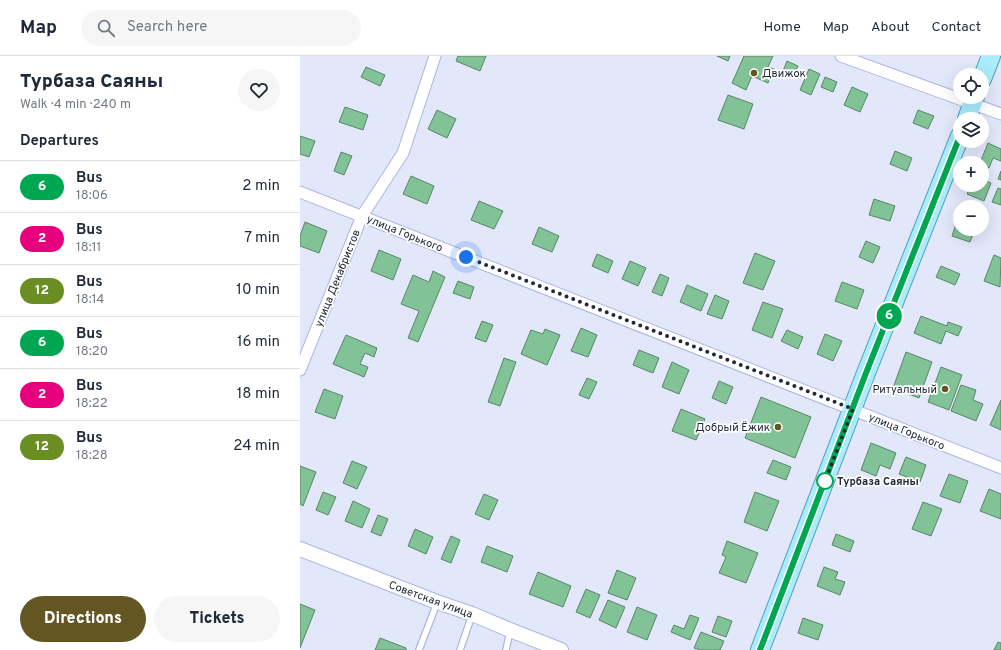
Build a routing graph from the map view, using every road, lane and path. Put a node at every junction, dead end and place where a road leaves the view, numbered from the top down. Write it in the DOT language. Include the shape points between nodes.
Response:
graph roads {
  1 [pos="435,56"];
  2 [pos="841,56"];
  3 [pos="990,56"];
  4 [pos="986,68"];
  5 [pos="972,106"];
  6 [pos="1001,114"];
  7 [pos="955,148"];
  8 [pos="300,192"];
  9 [pos="362,216"];
  10 [pos="300,370"];
  11 [pos="853,409"];
  12 [pos="1001,468"];
  13 [pos="300,549"];
  14 [pos="437,602"];
  15 [pos="472,614"];
  16 [pos="510,630"];
  17 [pos="419,650"];
  18 [pos="460,650"];
  19 [pos="506,650"];
  20 [pos="561,650"];
  21 [pos="760,650"];
  1 -- 9 [label="street, улица Декабристов" via="403,153"];
  2 -- 5 [label="street"];
  3 -- 4 [label="main road"];
  5 -- 6 [label="street"];
  7 -- 11 [label="main road"];
  8 -- 9 [label="street, улица Горького"];
  9 -- 10 [label="street, улица Декабристов"];
  9 -- 11 [label="street, улица Горького"];
  11 -- 12 [label="street, улица Горького"];
  11 -- 21 [label="main road"];
  13 -- 14 [label="street, Советская улица"];
  14 -- 15 [label="street, Советская улица"];
  14 -- 17 [label="lane"];
  15 -- 16 [label="street, Советская улица"];
  15 -- 18 [label="lane"];
  16 -- 19 [label="lane"];
  16 -- 20 [label="street, Советская улица"];
}
